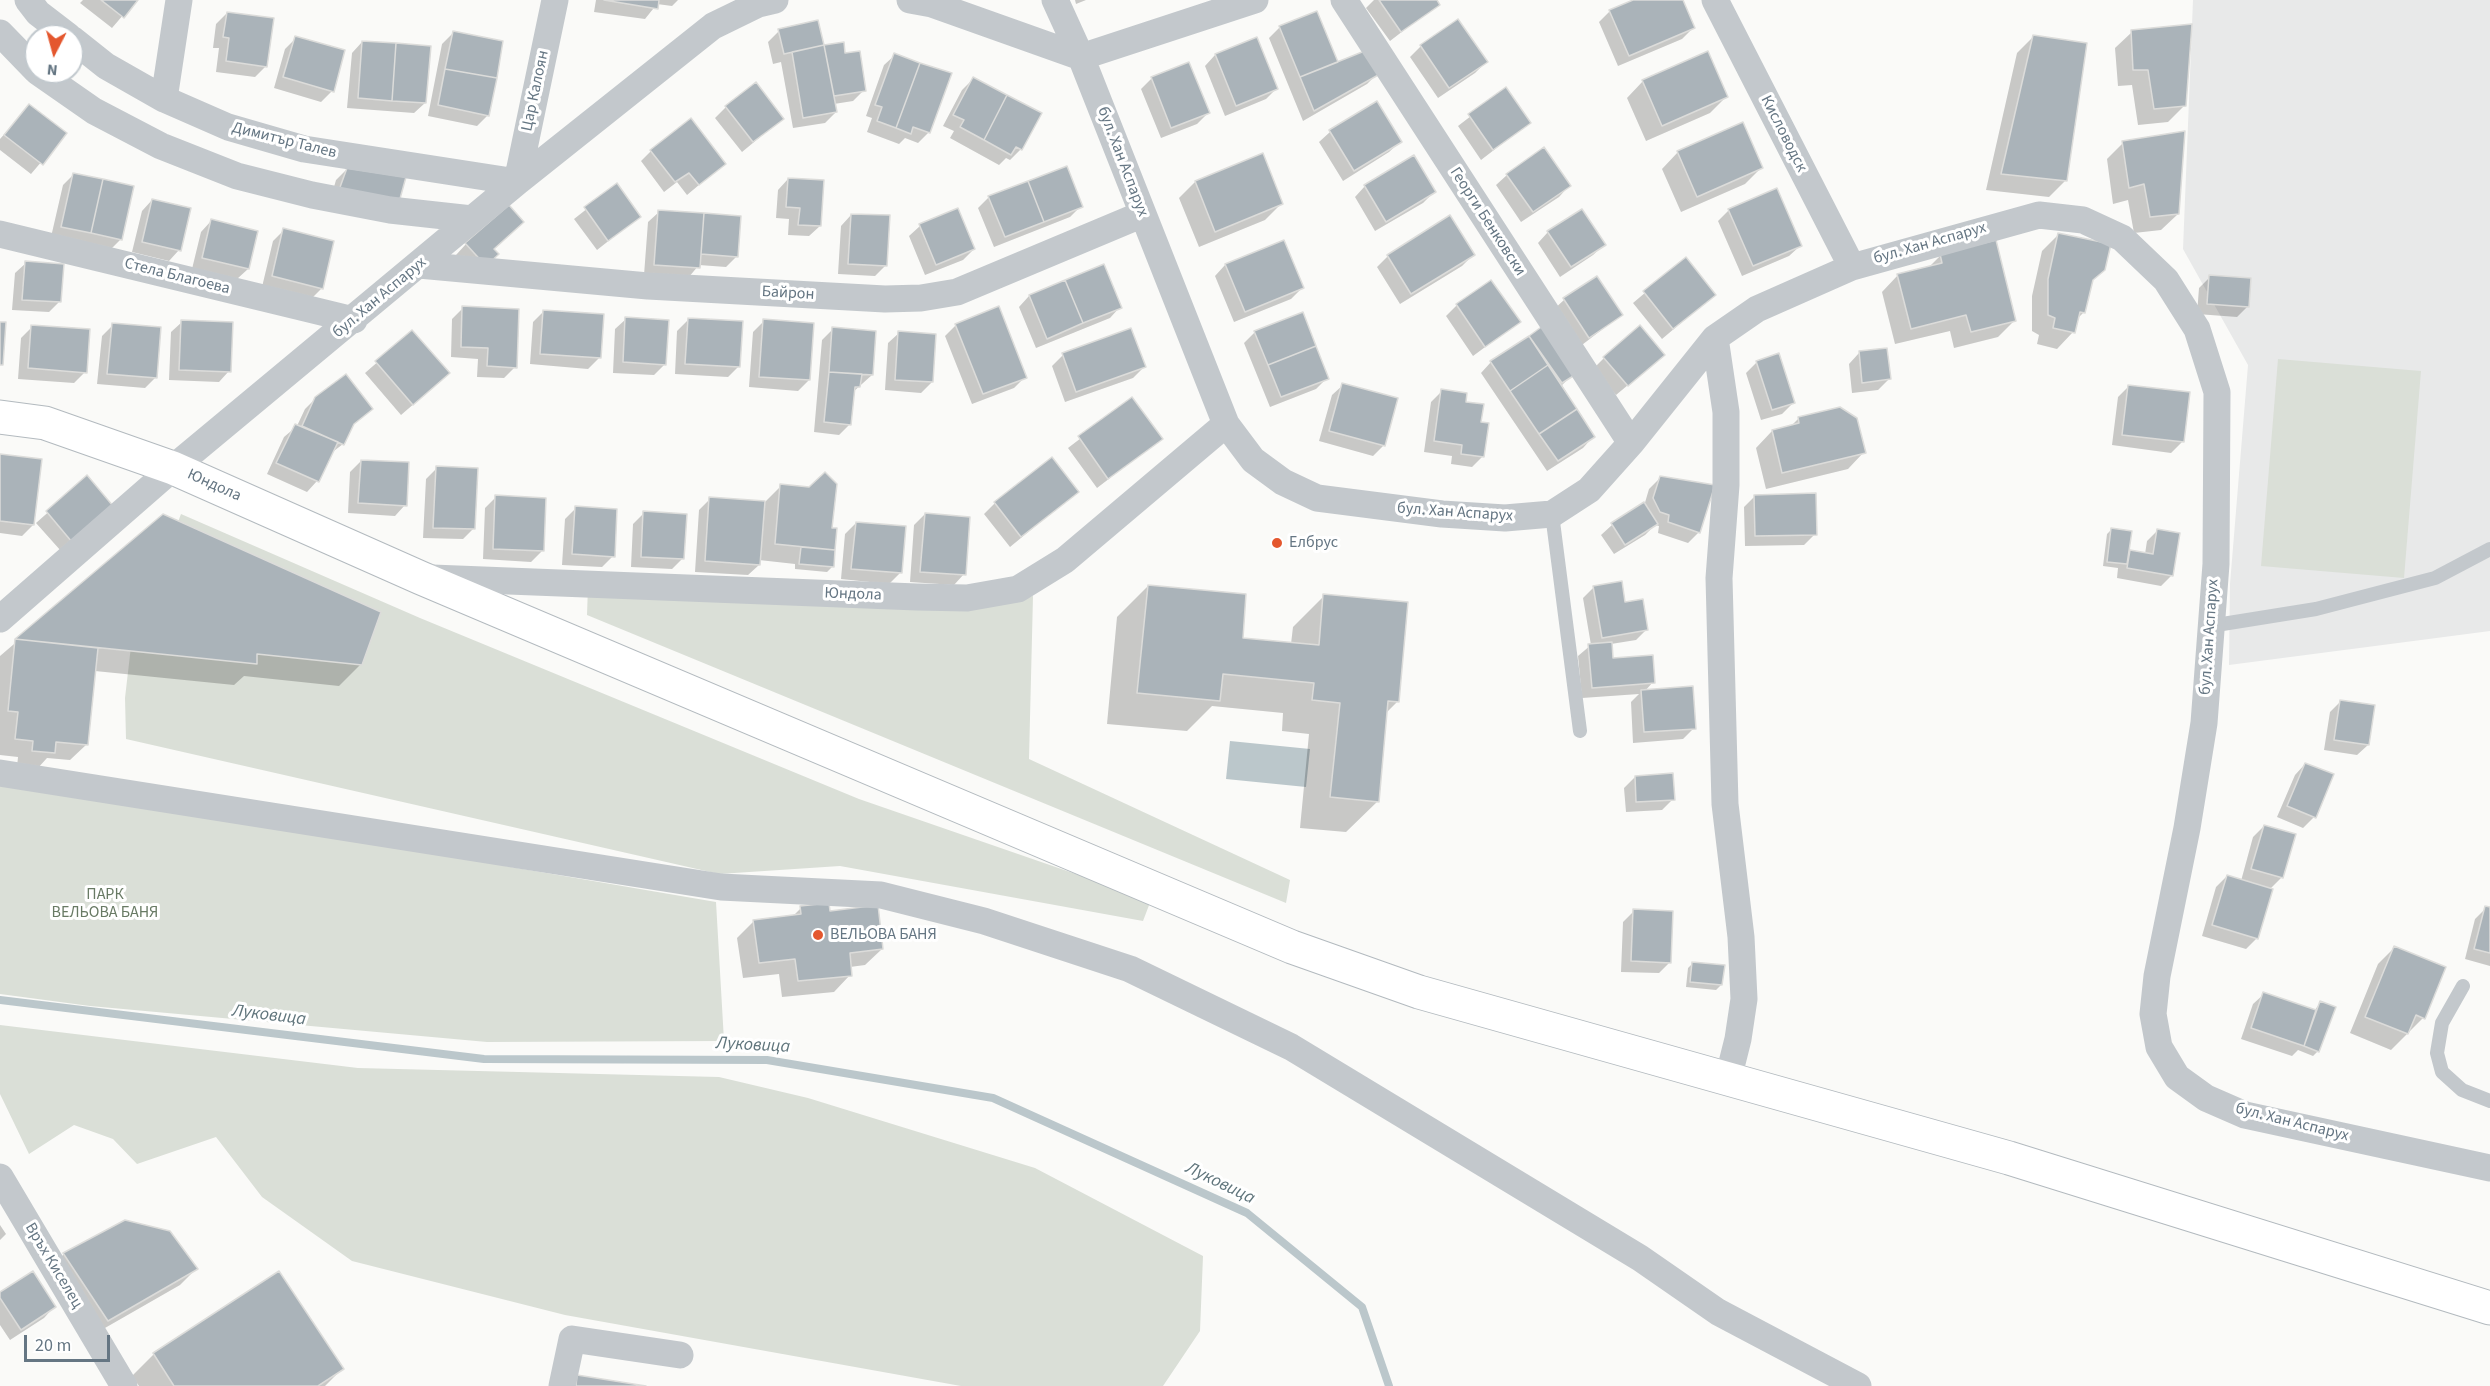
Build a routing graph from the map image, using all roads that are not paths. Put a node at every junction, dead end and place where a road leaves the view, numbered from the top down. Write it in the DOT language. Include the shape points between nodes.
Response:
graph roads {
  1 [pos="28,0"];
  2 [pos="179,0"];
  3 [pos="555,0"];
  4 [pos="774,0"];
  5 [pos="910,0"];
  6 [pos="1055,0"];
  7 [pos="1255,0"];
  8 [pos="1344,0"];
  9 [pos="1715,0"];
  10 [pos="52,24"];
  11 [pos="0,33"];
  12 [pos="84,49"];
  13 [pos="1081,57"];
  14 [pos="24,58"];
  15 [pos="56,84"];
  16 [pos="164,99"];
  17 [pos="517,182"];
  18 [pos="1143,214"];
  19 [pos="472,219"];
  20 [pos="0,234"];
  21 [pos="419,265"];
  22 [pos="1852,267"];
  23 [pos="354,320"];
  24 [pos="1715,338"];
  25 [pos="0,417"];
  26 [pos="1226,424"];
  27 [pos="1631,444"];
  28 [pos="173,468"];
  29 [pos="1552,514"];
  30 [pos="2490,549"];
  31 [pos="421,578"];
  32 [pos="0,619"];
  33 [pos="2210,626"];
  34 [pos="1580,731"];
  35 [pos="0,773"];
  36 [pos="2463,986"];
  37 [pos="1728,1079"];
  38 [pos="2490,1101"];
  39 [pos="2490,1168"];
  40 [pos="0,1177"];
  41 [pos="2490,1308"];
  42 [pos="680,1355"];
  43 [pos="124,1386"];
  44 [pos="562,1386"];
  45 [pos="1858,1386"];
  1 -- 10 [label="street"];
  2 -- 16 [label="street"];
  3 -- 17 [label="street, Цар Калоян"];
  4 -- 17 [label="street, бул. Хан Аспарух" via="713,26"];
  5 -- 13 [label="street" via="932,4"];
  6 -- 13 [label="street, бул. Хан Аспарух"];
  7 -- 13 [label="street"];
  8 -- 27 [label="street, Георги Бенковски"];
  9 -- 22 [label="street, Кисловодск"];
  11 -- 14 [label="street"];
  12 -- 16 [label="street, Димитър Талев" via="106,66"];
  13 -- 18 [label="street, бул. Хан Аспарух"];
  15 -- 19 [label="street" via="94,111 161,146 237,176 379,208"];
  16 -- 17 [label="street, Димитър Талев" via="228,127 304,149"];
  17 -- 19 [label="street, бул. Хан Аспарух"];
  18 -- 21 [label="street, Байрон" via="957,292 921,298 648,286"];
  18 -- 26 [label="street, бул. Хан Аспарух"];
  19 -- 21 [label="street, бул. Хан Аспарух"];
  20 -- 23 [label="street, Стела Благоева"];
  21 -- 23 [label="street, бул. Хан Аспарух"];
  22 -- 24 [label="street, бул. Хан Аспарух" via="1757,309"];
  22 -- 33 [label="street, бул. Хан Аспарух" via="2039,215 2083,220 2122,238 2166,280 2197,329 2217,392 2216,564"];
  23 -- 28 [label="street, бул. Хан Аспарух"];
  24 -- 27 [label="street, бул. Хан Аспарух"];
  24 -- 37 [label="street" via="1726,412 1726,485 1719,578 1725,804 1741,937 1744,999"];
  25 -- 28 [label="main road, Юндола" via="45,423"];
  26 -- 29 [label="street, бул. Хан Аспарух" via="1253,460 1283,482 1317,498 1453,515 1505,518"];
  26 -- 31 [label="street, Юндола" via="1065,560 1018,589 967,598"];
  27 -- 29 [label="street, бул. Хан Аспарух" via="1589,490"];
  28 -- 31 [label="main road, Юндола"];
  28 -- 32 [label="street, бул. Хан Аспарух"];
  29 -- 34 [label="lane"];
  30 -- 33 [label="lane" via="2435,578 2316,609"];
  31 -- 37 [label="main road, Юндола" via="1292,946 1419,992"];
  33 -- 39 [label="street, бул. Хан Аспарух" via="2204,723 2157,976 2153,1014 2159,1047 2177,1077 2206,1098 2245,1116"];
  35 -- 45 [label="street" via="721,887 881,895 1006,928 1130,969 1291,1047 1640,1258 1718,1312"];
  36 -- 38 [label="lane" via="2442,1023 2437,1053 2442,1072 2463,1089"];
  37 -- 41 [label="main road, Юндола" via="2009,1158"];
  40 -- 43 [label="street, Връх Киселец"];
  42 -- 44 [label="street" via="572,1339"];
}
